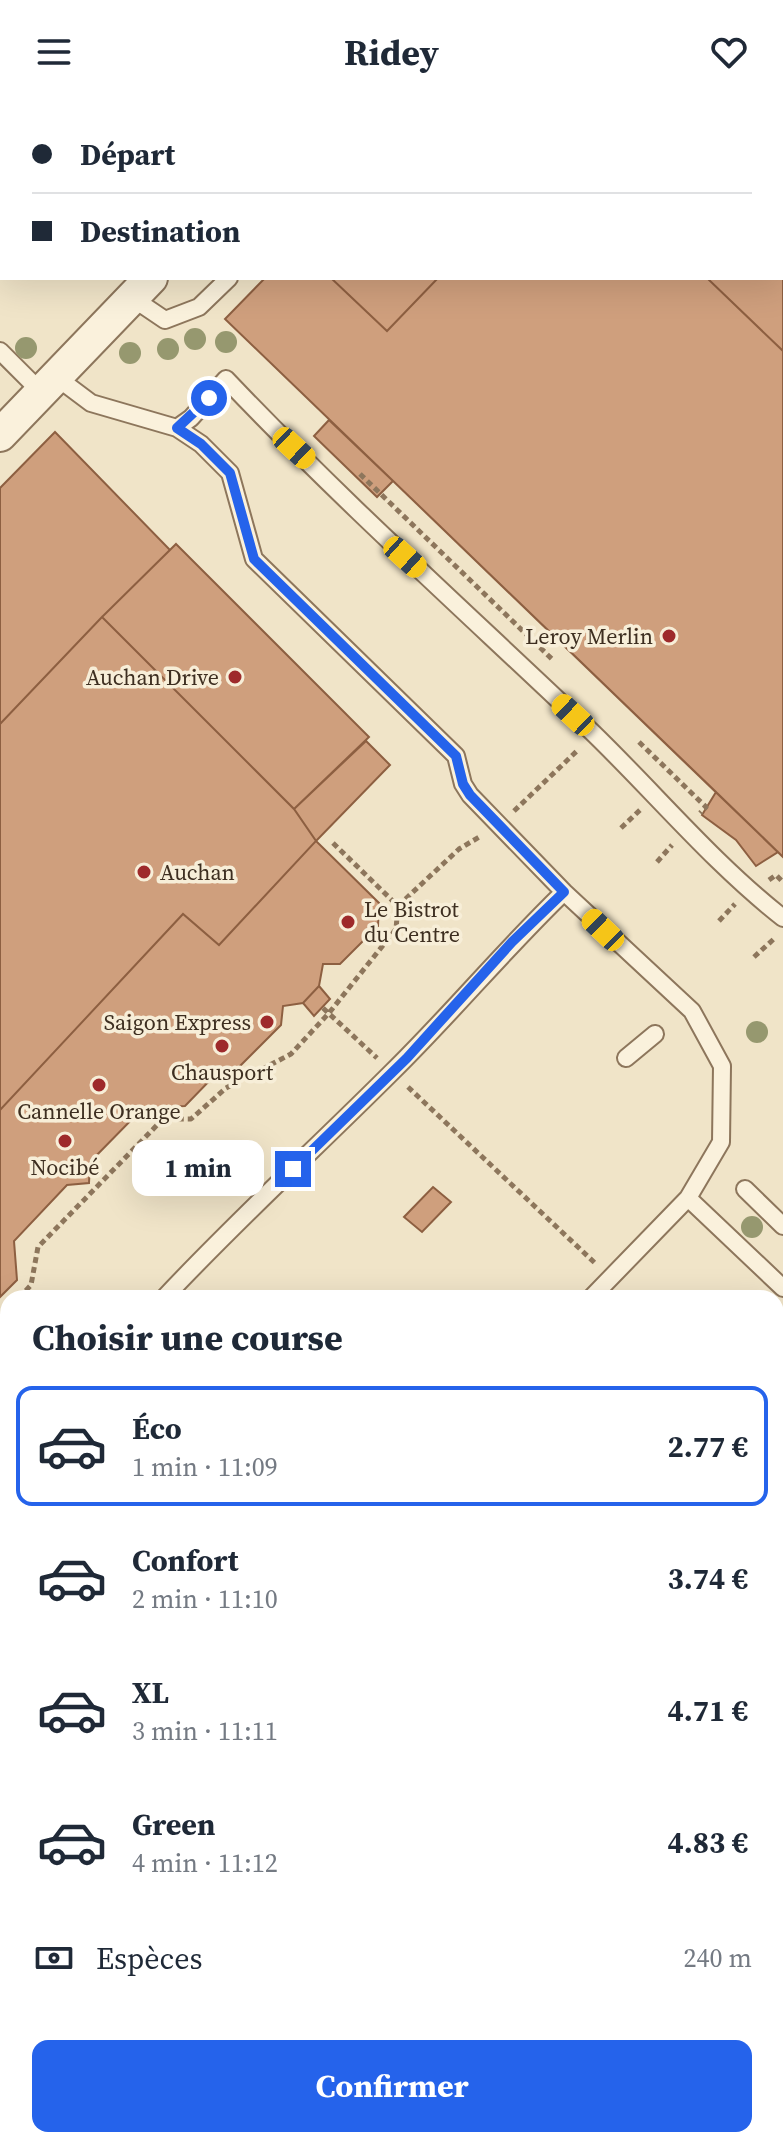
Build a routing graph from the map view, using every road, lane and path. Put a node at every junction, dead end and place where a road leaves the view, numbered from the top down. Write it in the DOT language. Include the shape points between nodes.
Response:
graph roads {
  1 [pos="227,280"];
  2 [pos="141,288"];
  3 [pos="0,351"];
  4 [pos="48,384"];
  5 [pos="177,428"];
  6 [pos="0,435"];
  7 [pos="360,474"];
  8 [pos="555,662"];
  9 [pos="594,735"];
  10 [pos="633,736"];
  11 [pos="499,825"];
  12 [pos="688,827"];
  13 [pos="333,843"];
  14 [pos="657,862"];
  15 [pos="564,892"];
  16 [pos="398,906"];
  17 [pos="783,918"];
  18 [pos="783,931"];
  19 [pos="754,957"];
  20 [pos="323,1008"];
  21 [pos="329,1013"];
  22 [pos="655,1034"];
  23 [pos="626,1058"];
  24 [pos="392,1073"];
  25 [pos="161,1107"];
  26 [pos="163,1119"];
  27 [pos="745,1189"];
  28 [pos="688,1198"];
  29 [pos="783,1226"];
  30 [pos="611,1278"];
  31 [pos="783,1288"];
  32 [pos="26,1290"];
  33 [pos="172,1290"];
  34 [pos="599,1290"];
  1 -- 2 [label="lane" via="199,307 165,320"];
  2 -- 4 [label="street"];
  3 -- 4 [label="lane"];
  4 -- 5 [label="lane" via="91,403"];
  4 -- 6 [label="street"];
  5 -- 9 [label="lane" via="226,379"];
  5 -- 11 [label="lane" via="230,473 254,559 456,756 463,784"];
  7 -- 8 [label="path"];
  9 -- 11 [label="path"];
  9 -- 12 [label="lane"];
  10 -- 12 [label="path" via="706,807"];
  11 -- 15 [label="lane"];
  11 -- 16 [label="path" via="459,849"];
  12 -- 14 [label="path"];
  12 -- 17 [label="lane" via="750,892"];
  13 -- 16 [label="path"];
  15 -- 24 [label="lane"];
  15 -- 28 [label="lane" via="692,1011 722,1066 721,1142"];
  16 -- 21 [label="path" via="396,929"];
  18 -- 19 [label="path"];
  20 -- 21 [label="path"];
  21 -- 24 [label="path"];
  21 -- 26 [label="path" via="291,1054 226,1088 191,1119"];
  22 -- 23 [label="lane"];
  24 -- 30 [label="path"];
  24 -- 33 [label="lane"];
  25 -- 26 [label="path"];
  26 -- 32 [label="path" via="38,1247"];
  27 -- 29 [label="lane"];
  28 -- 30 [label="lane"];
  28 -- 31 [label="lane"];
  30 -- 34 [label="lane"];
}
